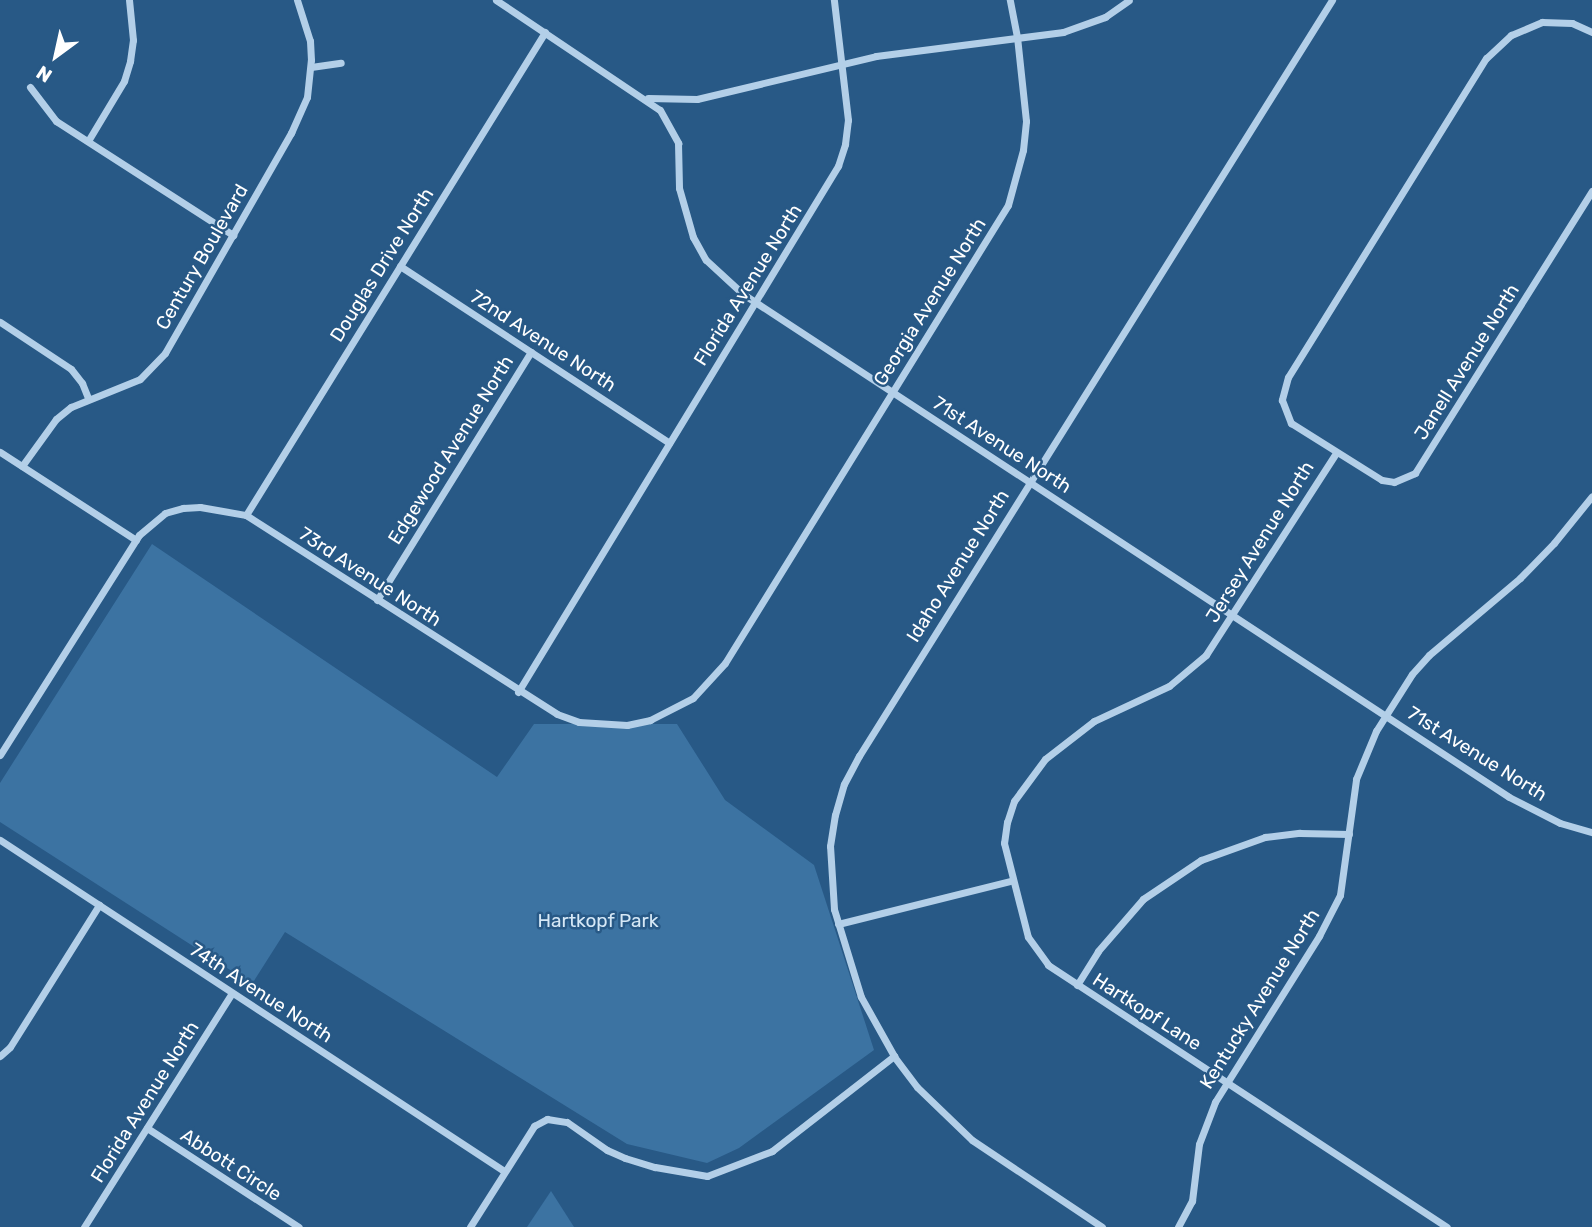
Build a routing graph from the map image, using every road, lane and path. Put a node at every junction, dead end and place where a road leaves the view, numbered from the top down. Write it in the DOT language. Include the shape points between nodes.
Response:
graph roads {
  1 [pos="129,0"];
  2 [pos="297,0"];
  3 [pos="496,0"];
  4 [pos="834,0"];
  5 [pos="1010,0"];
  6 [pos="1129,0"];
  7 [pos="1332,0"];
  8 [pos="545,32"];
  9 [pos="1592,32"];
  10 [pos="1017,37"];
  11 [pos="341,63"];
  12 [pos="843,64"];
  13 [pos="311,67"];
  14 [pos="30,87"];
  15 [pos="646,98"];
  16 [pos="88,141"];
  17 [pos="1592,191"];
  18 [pos="233,234"];
  19 [pos="400,267"];
  20 [pos="755,302"];
  21 [pos="0,322"];
  22 [pos="531,352"];
  23 [pos="893,392"];
  24 [pos="88,398"];
  25 [pos="669,443"];
  26 [pos="0,452"];
  27 [pos="1336,453"];
  28 [pos="22,466"];
  29 [pos="1029,481"];
  30 [pos="1592,496"];
  31 [pos="246,515"];
  32 [pos="136,540"];
  33 [pos="377,600"];
  34 [pos="1233,615"];
  35 [pos="725,663"];
  36 [pos="518,692"];
  37 [pos="1385,715"];
  38 [pos="0,755"];
  39 [pos="1592,832"];
  40 [pos="1349,834"];
  41 [pos="0,840"];
  42 [pos="1011,881"];
  43 [pos="99,905"];
  44 [pos="838,925"];
  45 [pos="1077,985"];
  46 [pos="232,993"];
  47 [pos="0,1056"];
  48 [pos="894,1056"];
  49 [pos="1227,1083"];
  50 [pos="147,1128"];
  51 [pos="504,1171"];
  52 [pos="84,1227"];
  53 [pos="299,1227"];
  54 [pos="470,1227"];
  55 [pos="1102,1227"];
  56 [pos="1178,1227"];
  57 [pos="1447,1227"];
  1 -- 16 [label="street" via="134,40 130,61 124,81"];
  2 -- 13 [label="street, Century Boulevard" via="306,23"];
  3 -- 8 [label="street, 71st Avenue North"];
  4 -- 12 [label="street"];
  5 -- 10 [label="street"];
  6 -- 10 [label="street" via="1084,26"];
  7 -- 29 [label="street, Idaho Avenue North"];
  8 -- 15 [label="street, 71st Avenue North"];
  8 -- 19 [label="street, Douglas Drive North"];
  9 -- 27 [label="street, Jersey Avenue North" via="1572,23 1542,22 1497,45 1288,377 1282,400 1291,422"];
  10 -- 12 [label="street"];
  10 -- 23 [label="street, Georgia Avenue North" via="1026,121 1014,186 995,230"];
  11 -- 13 [label="street"];
  12 -- 15 [label="street" via="697,99"];
  12 -- 20 [label="street, Florida Avenue North" via="848,120 838,166"];
  13 -- 18 [label="street, Century Boulevard" via="300,115"];
  14 -- 16 [label="street" via="56,121"];
  15 -- 20 [label="street, 71st Avenue North" via="660,110 678,143 679,188 693,237 723,279"];
  16 -- 18 [label="street"];
  17 -- 27 [label="street, Janell Avenue North" via="1415,473 1394,482 1382,480"];
  18 -- 24 [label="street, Century Boulevard" via="154,367 124,387"];
  19 -- 22 [label="street, 72nd Avenue North"];
  19 -- 31 [label="street, Douglas Drive North"];
  20 -- 23 [label="street, 71st Avenue North"];
  20 -- 25 [label="street, Florida Avenue North"];
  21 -- 24 [label="street" via="71,369"];
  22 -- 25 [label="street, 72nd Avenue North"];
  22 -- 33 [label="street, Edgewood Avenue North"];
  23 -- 29 [label="street, 71st Avenue North"];
  23 -- 35 [label="street, Georgia Avenue North"];
  24 -- 28 [label="street, Century Boulevard" via="56,419"];
  25 -- 36 [label="street, Florida Avenue North"];
  26 -- 28 [label="street"];
  27 -- 34 [label="street, Jersey Avenue North"];
  28 -- 32 [label="street"];
  29 -- 34 [label="street, 71st Avenue North"];
  29 -- 44 [label="street, Idaho Avenue North" via="844,784 830,846"];
  30 -- 37 [label="street, Kentucky Avenue North" via="1520,578 1429,655"];
  31 -- 32 [label="street, 73rd Avenue North" via="183,508 165,513"];
  31 -- 33 [label="street, 73rd Avenue North"];
  32 -- 38 [label="street"];
  33 -- 36 [label="street, 73rd Avenue North"];
  34 -- 37 [label="street, 71st Avenue North"];
  34 -- 42 [label="street, Jersey Avenue North" via="1189,672 1094,721 1045,759 1025,782 1007,822 1004,843"];
  35 -- 36 [label="street, 73rd Avenue North" via="693,698 650,720 627,724 579,722"];
  37 -- 39 [label="street, 71st Avenue North" via="1510,797 1560,823"];
  37 -- 40 [label="street, Kentucky Avenue North" via="1356,779"];
  40 -- 45 [label="street" via="1265,837 1201,860 1143,899 1098,951"];
  40 -- 49 [label="street, Kentucky Avenue North" via="1345,873 1331,916"];
  41 -- 43 [label="street, 74th Avenue North"];
  42 -- 44 [label="street"];
  42 -- 45 [label="street, Hartkopf Lane" via="1037,952"];
  43 -- 46 [label="street, 74th Avenue North"];
  43 -- 47 [label="street"];
  44 -- 48 [label="street, Idaho Avenue North" via="861,997"];
  45 -- 49 [label="street, Hartkopf Lane"];
  46 -- 50 [label="street, Florida Avenue North"];
  46 -- 51 [label="street, 74th Avenue North"];
  48 -- 51 [label="street" via="772,1150 706,1176 625,1158 567,1122 547,1119 534,1126"];
  48 -- 55 [label="street, Idaho Avenue North" via="943,1114 972,1140"];
  49 -- 56 [label="street, Kentucky Avenue North" via="1205,1122 1192,1201"];
  49 -- 57 [label="street, Hartkopf Lane"];
  50 -- 52 [label="street, Florida Avenue North"];
  50 -- 53 [label="street, Abbott Circle"];
  51 -- 54 [label="street"];
}
